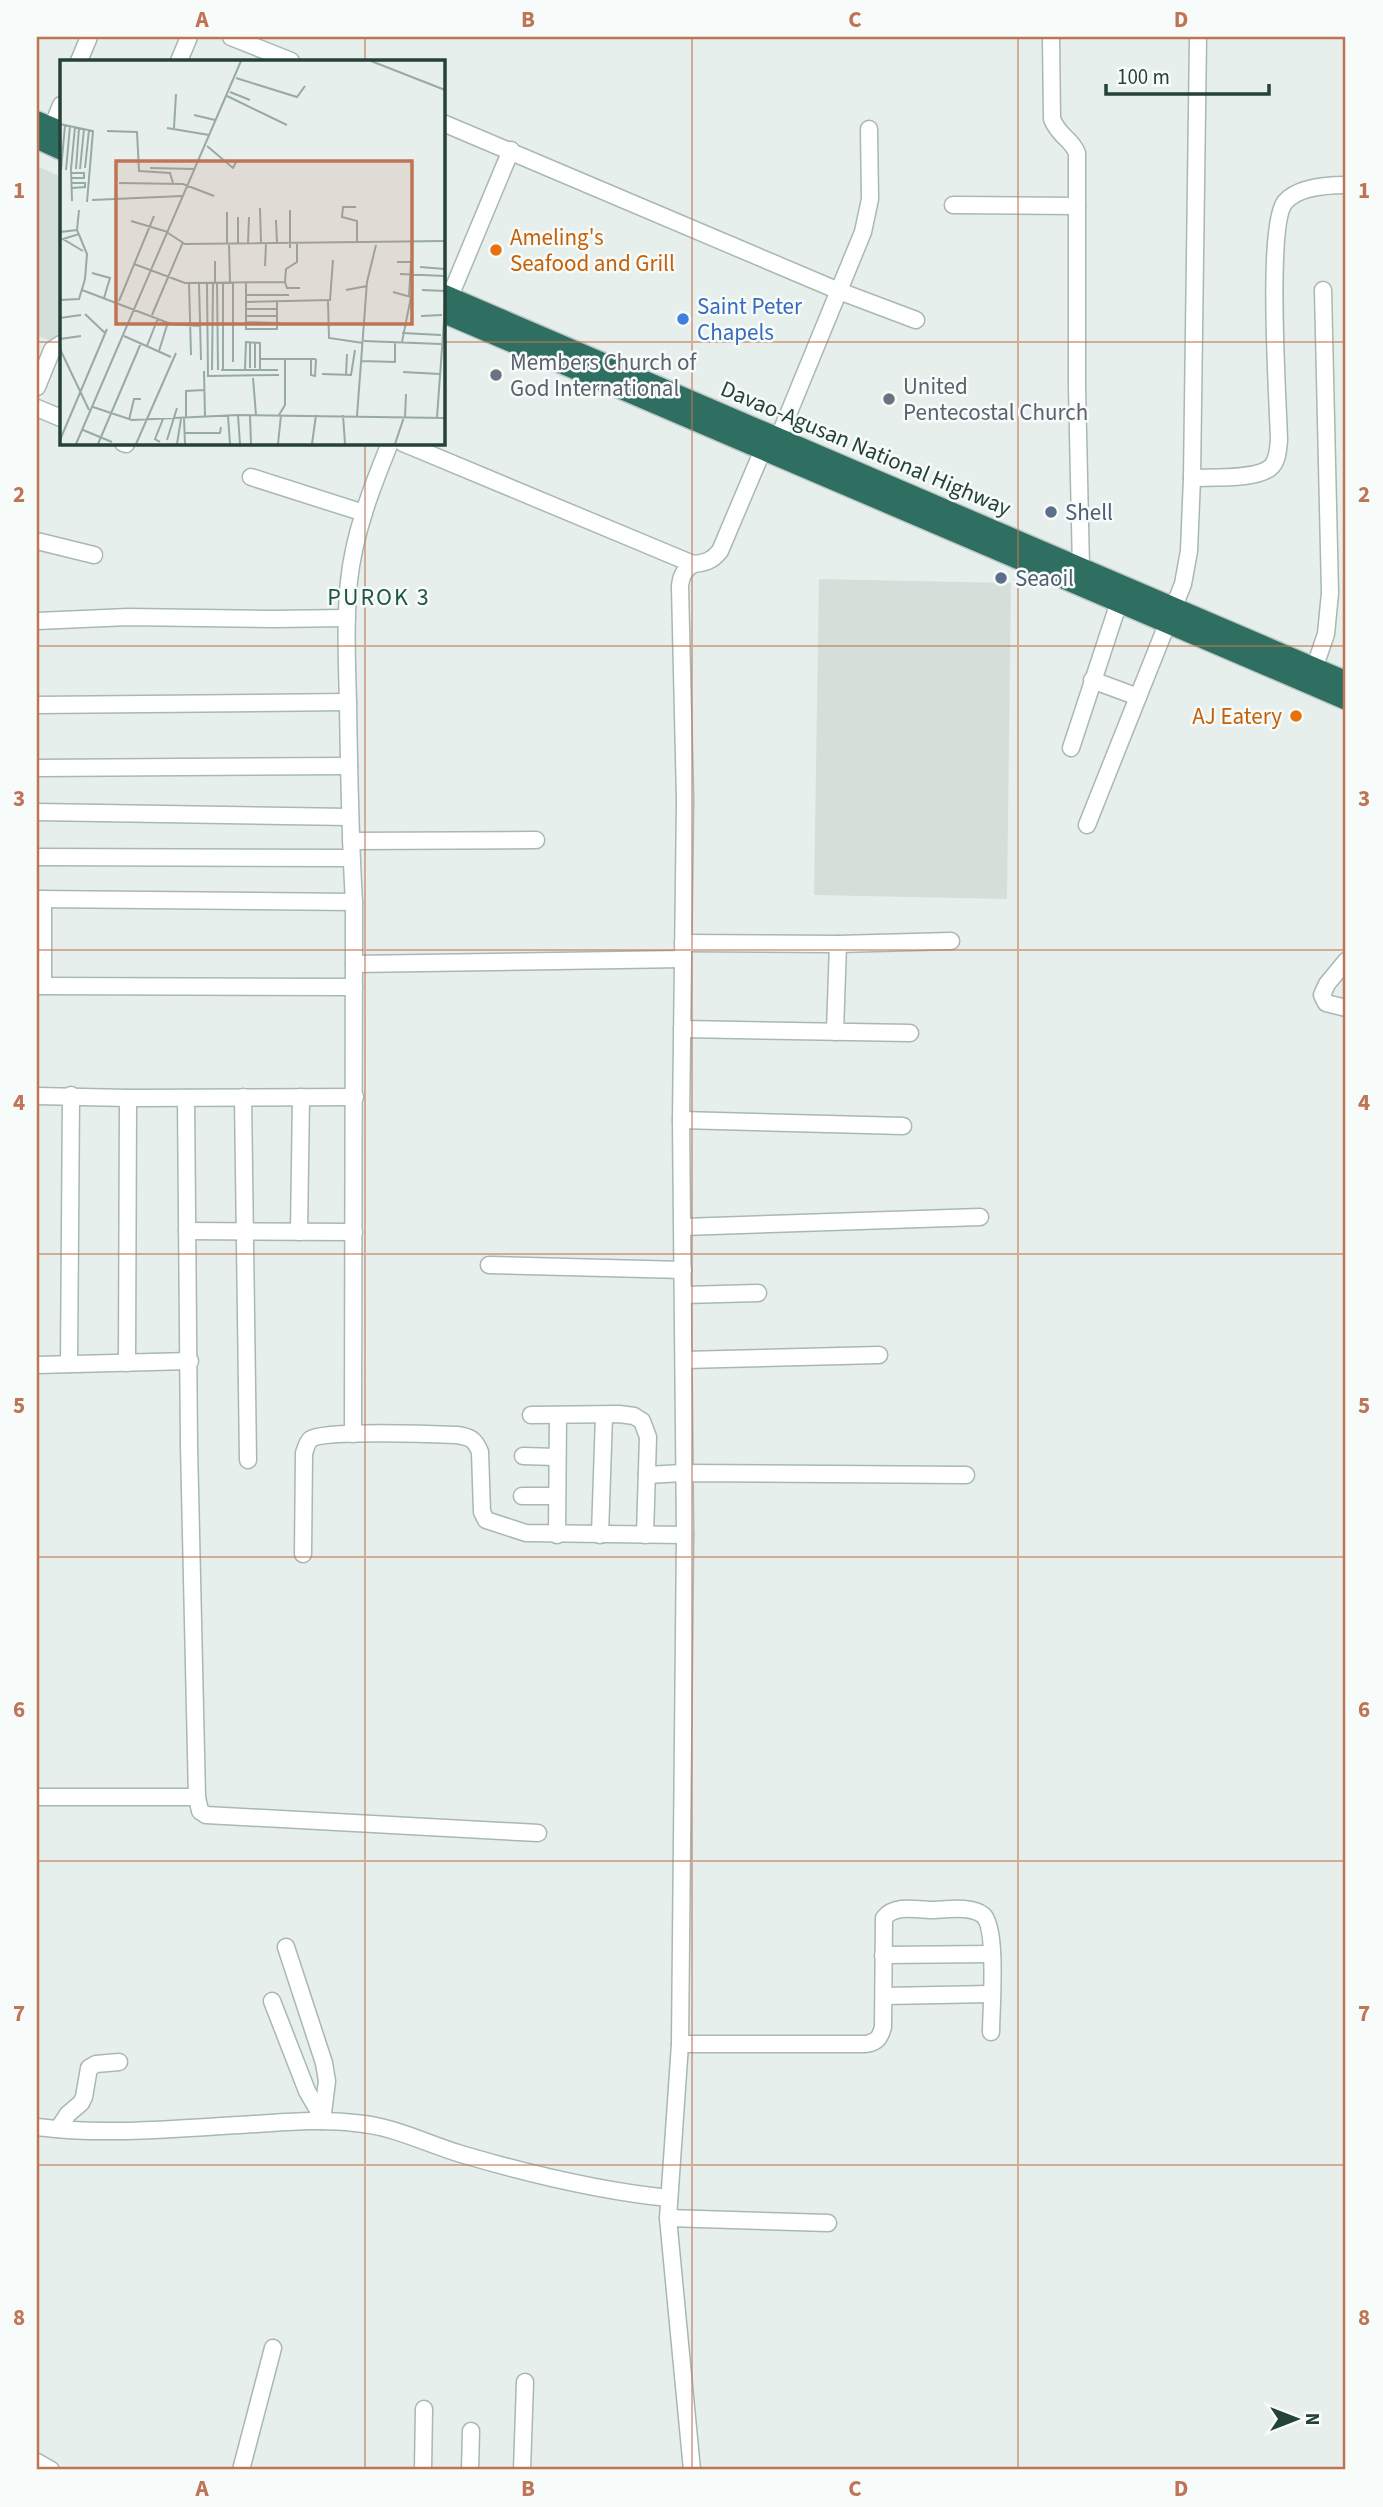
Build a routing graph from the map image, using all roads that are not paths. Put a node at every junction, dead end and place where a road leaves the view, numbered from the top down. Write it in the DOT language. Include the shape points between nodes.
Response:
graph roads {
  1 [pos="89,37"];
  2 [pos="189,37"];
  3 [pos="231,37"];
  4 [pos="1051,37"];
  5 [pos="1198,37"];
  6 [pos="79,60"];
  7 [pos="178,60"];
  8 [pos="288,60"];
  9 [pos="60,107"];
  10 [pos="444,123"];
  11 [pos="869,129"];
  12 [pos="47,130"];
  13 [pos="60,148"];
  14 [pos="511,150"];
  15 [pos="1346,185"];
  16 [pos="953,205"];
  17 [pos="1077,206"];
  18 [pos="1323,290"];
  19 [pos="839,291"];
  20 [pos="444,307"];
  21 [pos="916,320"];
  22 [pos="50,346"];
  23 [pos="37,387"];
  24 [pos="37,408"];
  25 [pos="60,418"];
  26 [pos="770,441"];
  27 [pos="390,444"];
  28 [pos="405,444"];
  29 [pos="251,477"];
  30 [pos="1192,478"];
  31 [pos="364,513"];
  32 [pos="37,541"];
  33 [pos="94,555"];
  34 [pos="693,564"];
  35 [pos="1078,576"];
  36 [pos="1119,602"];
  37 [pos="1170,616"];
  38 [pos="347,618"];
  39 [pos="37,621"];
  40 [pos="1314,669"];
  41 [pos="1092,680"];
  42 [pos="1346,682"];
  43 [pos="1138,697"];
  44 [pos="1346,699"];
  45 [pos="348,702"];
  46 [pos="37,705"];
  47 [pos="1071,748"];
  48 [pos="349,765"];
  49 [pos="37,768"];
  50 [pos="37,812"];
  51 [pos="349,817"];
  52 [pos="1087,825"];
  53 [pos="536,839"];
  54 [pos="351,841"];
  55 [pos="37,857"];
  56 [pos="351,858"];
  57 [pos="40,899"];
  58 [pos="354,902"];
  59 [pos="951,941"];
  60 [pos="838,944"];
  61 [pos="40,945"];
  62 [pos="683,951"];
  63 [pos="1346,961"];
  64 [pos="354,964"];
  65 [pos="40,986"];
  66 [pos="354,987"];
  67 [pos="1346,1007"];
  68 [pos="682,1029"];
  69 [pos="835,1032"];
  70 [pos="910,1033"];
  71 [pos="71,1095"];
  72 [pos="37,1096"];
  73 [pos="243,1097"];
  74 [pos="301,1097"];
  75 [pos="355,1097"];
  76 [pos="128,1098"];
  77 [pos="186,1098"];
  78 [pos="681,1120"];
  79 [pos="903,1126"];
  80 [pos="980,1217"];
  81 [pos="684,1227"];
  82 [pos="187,1231"];
  83 [pos="244,1231"];
  84 [pos="354,1231"];
  85 [pos="299,1232"];
  86 [pos="489,1265"];
  87 [pos="684,1270"];
  88 [pos="758,1293"];
  89 [pos="684,1295"];
  90 [pos="879,1355"];
  91 [pos="684,1360"];
  92 [pos="190,1361"];
  93 [pos="127,1363"];
  94 [pos="37,1364"];
  95 [pos="69,1364"];
  96 [pos="531,1415"];
  97 [pos="558,1415"];
  98 [pos="604,1415"];
  99 [pos="353,1434"];
  100 [pos="523,1456"];
  101 [pos="557,1457"];
  102 [pos="248,1460"];
  103 [pos="683,1473"];
  104 [pos="647,1475"];
  105 [pos="966,1475"];
  106 [pos="522,1496"];
  107 [pos="557,1496"];
  108 [pos="557,1535"];
  109 [pos="600,1535"];
  110 [pos="645,1535"];
  111 [pos="685,1535"];
  112 [pos="303,1554"];
  113 [pos="37,1797"];
  114 [pos="197,1797"];
  115 [pos="538,1833"];
  116 [pos="286,1947"];
  117 [pos="992,1954"];
  118 [pos="883,1955"];
  119 [pos="992,1994"];
  120 [pos="884,1996"];
  121 [pos="272,2001"];
  122 [pos="991,2032"];
  123 [pos="680,2044"];
  124 [pos="118,2062"];
  125 [pos="322,2119"];
  126 [pos="37,2127"];
  127 [pos="58,2129"];
  128 [pos="669,2197"];
  129 [pos="668,2218"];
  130 [pos="828,2223"];
  131 [pos="273,2348"];
  132 [pos="524,2382"];
  133 [pos="424,2409"];
  134 [pos="471,2431"];
  135 [pos="37,2462"];
  136 [pos="51,2470"];
  137 [pos="241,2470"];
  138 [pos="423,2470"];
  139 [pos="470,2470"];
  140 [pos="522,2470"];
  141 [pos="692,2470"];
  1 -- 6 [label="street"];
  2 -- 7 [label="street"];
  3 -- 8 [label="street"];
  4 -- 17 [label="street" via="1052,119 1077,153"];
  5 -- 30 [label="street"];
  9 -- 12 [label="street"];
  10 -- 14 [label="street"];
  11 -- 19 [label="street" via="867,216"];
  12 -- 13 [label="highway"];
  14 -- 19 [label="street"];
  14 -- 20 [label="street"];
  15 -- 30 [label="street" via="1299,192 1285,202 1278,217 1274,265 1279,440 1274,464 1251,475"];
  16 -- 17 [label="street"];
  17 -- 35 [label="street"];
  18 -- 40 [label="street" via="1330,593 1326,634"];
  19 -- 21 [label="street"];
  19 -- 26 [label="street"];
  20 -- 26 [label="highway, Davao-Agusan National Highway"];
  22 -- 23 [label="street"];
  24 -- 25 [label="street"];
  26 -- 34 [label="street" via="720,551 714,559"];
  26 -- 35 [label="highway, Davao-Agusan National Highway"];
  27 -- 31 [label="street"];
  28 -- 34 [label="street"];
  29 -- 31 [label="street"];
  30 -- 37 [label="street" via="1188,567"];
  31 -- 38 [label="street" via="349,579"];
  32 -- 33 [label="street"];
  34 -- 62 [label="street" via="681,577 680,586"];
  35 -- 36 [label="highway, Davao-Agusan National Highway"];
  35 -- 37 [label="highway, Davao-Agusan National Highway"];
  36 -- 37 [label="highway, Davao-Agusan National Highway"];
  36 -- 41 [label="street"];
  37 -- 40 [label="highway, Davao-Agusan National Highway"];
  37 -- 43 [label="street"];
  37 -- 44 [label="highway, Davao-Agusan National Highway"];
  38 -- 39 [label="street"];
  38 -- 45 [label="street"];
  40 -- 42 [label="highway, Davao-Agusan National Highway"];
  41 -- 43 [label="street"];
  41 -- 47 [label="street"];
  43 -- 52 [label="street"];
  45 -- 46 [label="street"];
  45 -- 48 [label="street"];
  48 -- 49 [label="street"];
  48 -- 51 [label="street"];
  50 -- 51 [label="street"];
  51 -- 54 [label="street"];
  53 -- 54 [label="street"];
  54 -- 56 [label="street"];
  55 -- 56 [label="street"];
  56 -- 58 [label="street"];
  57 -- 58 [label="street"];
  57 -- 61 [label="street"];
  58 -- 64 [label="street"];
  59 -- 60 [label="street"];
  60 -- 62 [label="street"];
  60 -- 69 [label="street"];
  61 -- 65 [label="street"];
  62 -- 64 [label="street"];
  62 -- 68 [label="street"];
  63 -- 67 [label="street" via="1322,995 1326,1003"];
  64 -- 66 [label="street"];
  65 -- 66 [label="street"];
  66 -- 75 [label="street"];
  68 -- 69 [label="street"];
  68 -- 78 [label="street"];
  69 -- 70 [label="street"];
  71 -- 72 [label="street"];
  71 -- 76 [label="street"];
  71 -- 95 [label="street"];
  73 -- 74 [label="street"];
  73 -- 77 [label="street"];
  73 -- 83 [label="street"];
  74 -- 75 [label="street"];
  74 -- 85 [label="street"];
  75 -- 84 [label="street"];
  76 -- 77 [label="street"];
  76 -- 93 [label="street"];
  77 -- 82 [label="street"];
  78 -- 79 [label="street"];
  78 -- 81 [label="street"];
  80 -- 81 [label="street"];
  81 -- 87 [label="street"];
  82 -- 83 [label="street"];
  82 -- 92 [label="street"];
  83 -- 85 [label="street"];
  83 -- 102 [label="street"];
  84 -- 85 [label="street"];
  84 -- 99 [label="street"];
  86 -- 87 [label="street"];
  87 -- 89 [label="street"];
  88 -- 89 [label="street"];
  89 -- 91 [label="street"];
  90 -- 91 [label="street"];
  91 -- 103 [label="street"];
  92 -- 93 [label="street"];
  92 -- 114 [label="street"];
  93 -- 95 [label="street"];
  94 -- 95 [label="street"];
  96 -- 97 [label="street"];
  97 -- 98 [label="street"];
  97 -- 101 [label="street"];
  98 -- 104 [label="street" via="634,1416 642,1421 648,1437"];
  98 -- 109 [label="street"];
  99 -- 108 [label="street" via="470,1437 480,1452 486,1520 526,1534"];
  99 -- 112 [label="street" via="320,1436 307,1444"];
  100 -- 101 [label="street"];
  101 -- 107 [label="street"];
  103 -- 104 [label="street"];
  103 -- 105 [label="street"];
  103 -- 111 [label="street"];
  104 -- 110 [label="street"];
  106 -- 107 [label="street"];
  107 -- 108 [label="street"];
  108 -- 109 [label="street"];
  109 -- 110 [label="street"];
  110 -- 111 [label="street"];
  111 -- 123 [label="street"];
  113 -- 114 [label="street"];
  114 -- 115 [label="street" via="200,1811 206,1815"];
  116 -- 125 [label="street" via="324,2063 327,2081"];
  117 -- 118 [label="street"];
  117 -- 118 [label="street" via="992,1933 982,1915 972,1910 904,1909 892,1910 884,1918"];
  117 -- 119 [label="street"];
  118 -- 120 [label="street"];
  119 -- 120 [label="street"];
  119 -- 122 [label="street"];
  120 -- 123 [label="street" via="883,2027 875,2042"];
  121 -- 125 [label="street"];
  123 -- 128 [label="street"];
  124 -- 127 [label="street" via="89,2068 81,2103"];
  125 -- 127 [label="street" via="149,2130"];
  125 -- 128 [label="street" via="389,2127 494,2163 613,2191"];
  126 -- 127 [label="street"];
  128 -- 129 [label="street"];
  129 -- 130 [label="street"];
  129 -- 141 [label="street"];
  131 -- 137 [label="street"];
  132 -- 140 [label="street"];
  133 -- 138 [label="street"];
  134 -- 139 [label="street"];
  135 -- 136 [label="street"];
}
